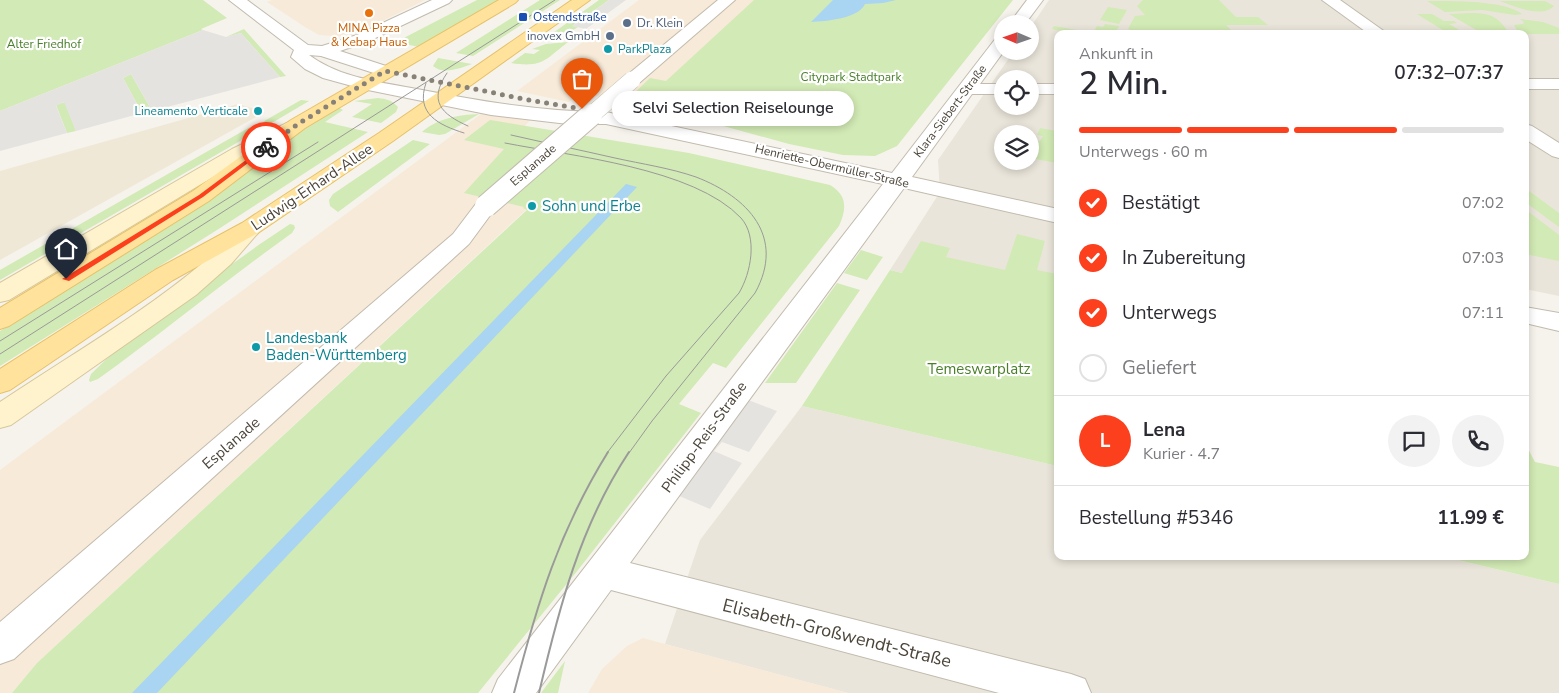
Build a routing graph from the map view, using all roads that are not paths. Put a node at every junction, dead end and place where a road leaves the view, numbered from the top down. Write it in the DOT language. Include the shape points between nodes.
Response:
graph roads {
  1 [pos="238,0"];
  2 [pos="444,0"];
  3 [pos="510,0"];
  4 [pos="582,0"];
  5 [pos="727,0"];
  6 [pos="1035,0"];
  7 [pos="1330,0"];
  8 [pos="1024,15"];
  9 [pos="1374,30"];
  10 [pos="304,50"];
  11 [pos="323,51"];
  12 [pos="994,52"];
  13 [pos="385,71"];
  14 [pos="363,84"];
  15 [pos="1529,84"];
  16 [pos="1559,84"];
  17 [pos="458,86"];
  18 [pos="966,89"];
  19 [pos="994,89"];
  20 [pos="1039,89"];
  21 [pos="1054,89"];
  22 [pos="440,99"];
  23 [pos="606,118"];
  24 [pos="298,124"];
  25 [pos="1529,133"];
  26 [pos="1559,152"];
  27 [pos="896,180"];
  28 [pos="1054,215"];
  29 [pos="250,228"];
  30 [pos="0,294"];
  31 [pos="1529,316"];
  32 [pos="0,320"];
  33 [pos="1559,322"];
  34 [pos="0,383"];
  35 [pos="0,417"];
  36 [pos="603,572"];
  37 [pos="0,646"];
  38 [pos="512,693"];
  39 [pos="1071,693"];
  1 -- 10 [label="street"];
  2 -- 11 [label="street" via="363,38"];
  3 -- 13 [label="main road"];
  4 -- 17 [label="main road, Ludwig-Erhard-Allee"];
  5 -- 37 [label="street, Esplanade, bridge" via="632,80 461,239"];
  6 -- 8 [label="street"];
  7 -- 9 [label="street"];
  10 -- 11 [label="street"];
  10 -- 14 [label="street" via="300,58 311,65"];
  11 -- 13 [label="street"];
  12 -- 18 [label="street, Klara-Siebert-Straße"];
  13 -- 14 [label="main road"];
  13 -- 17 [label="street"];
  14 -- 22 [label="street, Henriette-Obermüller-Straße"];
  14 -- 24 [label="main road"];
  15 -- 16 [label="street"];
  17 -- 22 [label="main road, Ludwig-Erhard-Allee"];
  17 -- 23 [label="street, Henriette-Obermüller-Straße" via="582,109"];
  18 -- 19 [label="street"];
  18 -- 27 [label="street, Klara-Siebert-Straße"];
  20 -- 21 [label="street"];
  22 -- 23 [label="street, Henriette-Obermüller-Straße" via="568,118"];
  22 -- 29 [label="main road, Ludwig-Erhard-Allee"];
  23 -- 27 [label="street, Henriette-Obermüller-Straße"];
  24 -- 30 [label="main road" via="239,153"];
  24 -- 32 [label="main road" via="201,196"];
  25 -- 26 [label="street"];
  27 -- 28 [label="street, Henriette-Obermüller-Straße"];
  27 -- 36 [label="street, Philipp-Reis-Straße"];
  29 -- 34 [label="main road" via="164,275"];
  29 -- 35 [label="main road, Ludwig-Erhard-Allee" via="222,259 187,289"];
  31 -- 33 [label="street"];
  36 -- 38 [label="street, Philipp-Reis-Straße"];
  36 -- 39 [label="street, Elisabeth-Großwendt-Straße"];
}
